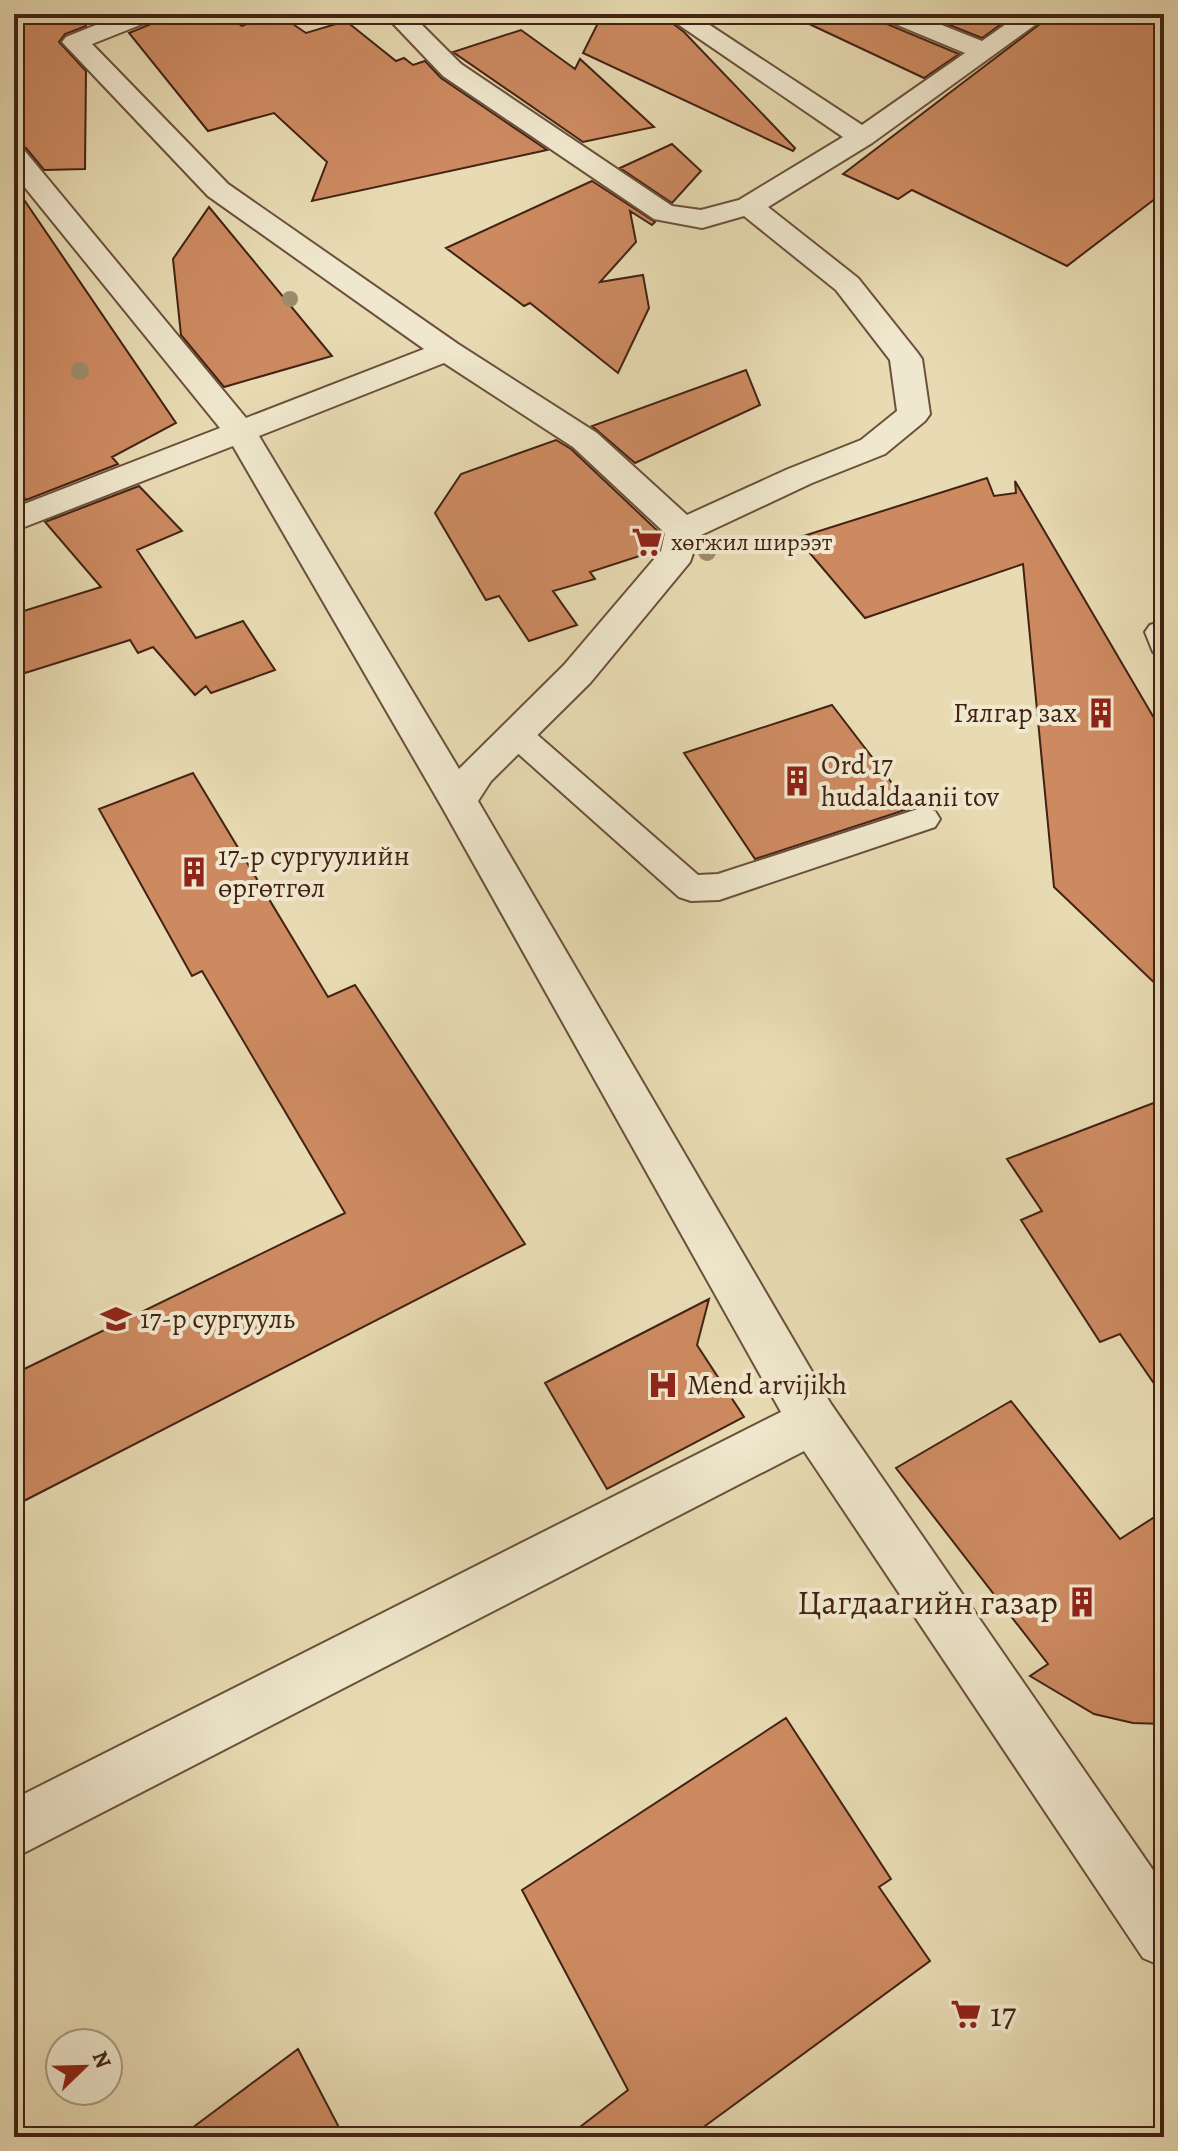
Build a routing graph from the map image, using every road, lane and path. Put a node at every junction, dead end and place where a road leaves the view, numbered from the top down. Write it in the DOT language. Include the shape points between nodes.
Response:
graph roads {
  1 [pos="397,14"];
  2 [pos="676,14"];
  3 [pos="892,14"];
  4 [pos="1037,14"];
  5 [pos="131,15"];
  6 [pos="984,51"];
  7 [pos="862,137"];
  8 [pos="14,156"];
  9 [pos="749,206"];
  10 [pos="447,351"];
  11 [pos="240,431"];
  12 [pos="14,520"];
  13 [pos="683,530"];
  14 [pos="515,733"];
  15 [pos="458,801"];
  16 [pos="924,819"];
  17 [pos="813,1421"];
  18 [pos="14,1829"];
  19 [pos="1164,1937"];
  1 -- 9 [label="street" via="452,70 664,213 702,219"];
  2 -- 7 [label="street"];
  3 -- 6 [label="street"];
  4 -- 6 [label="street"];
  5 -- 10 [label="street" via="75,42 218,190"];
  6 -- 7 [label="street"];
  7 -- 9 [label="street"];
  8 -- 11 [label="street"];
  9 -- 13 [label="street" via="847,284 906,359 914,414 873,447"];
  10 -- 11 [label="street"];
  10 -- 13 [label="street" via="585,440"];
  11 -- 12 [label="street"];
  11 -- 15 [label="street"];
  13 -- 14 [label="street" via="678,554 577,674"];
  14 -- 15 [label="street" via="477,771"];
  14 -- 16 [label="lane" via="691,888 719,887"];
  15 -- 17 [label="street"];
  17 -- 18 [label="street"];
  17 -- 19 [label="street"];
}
